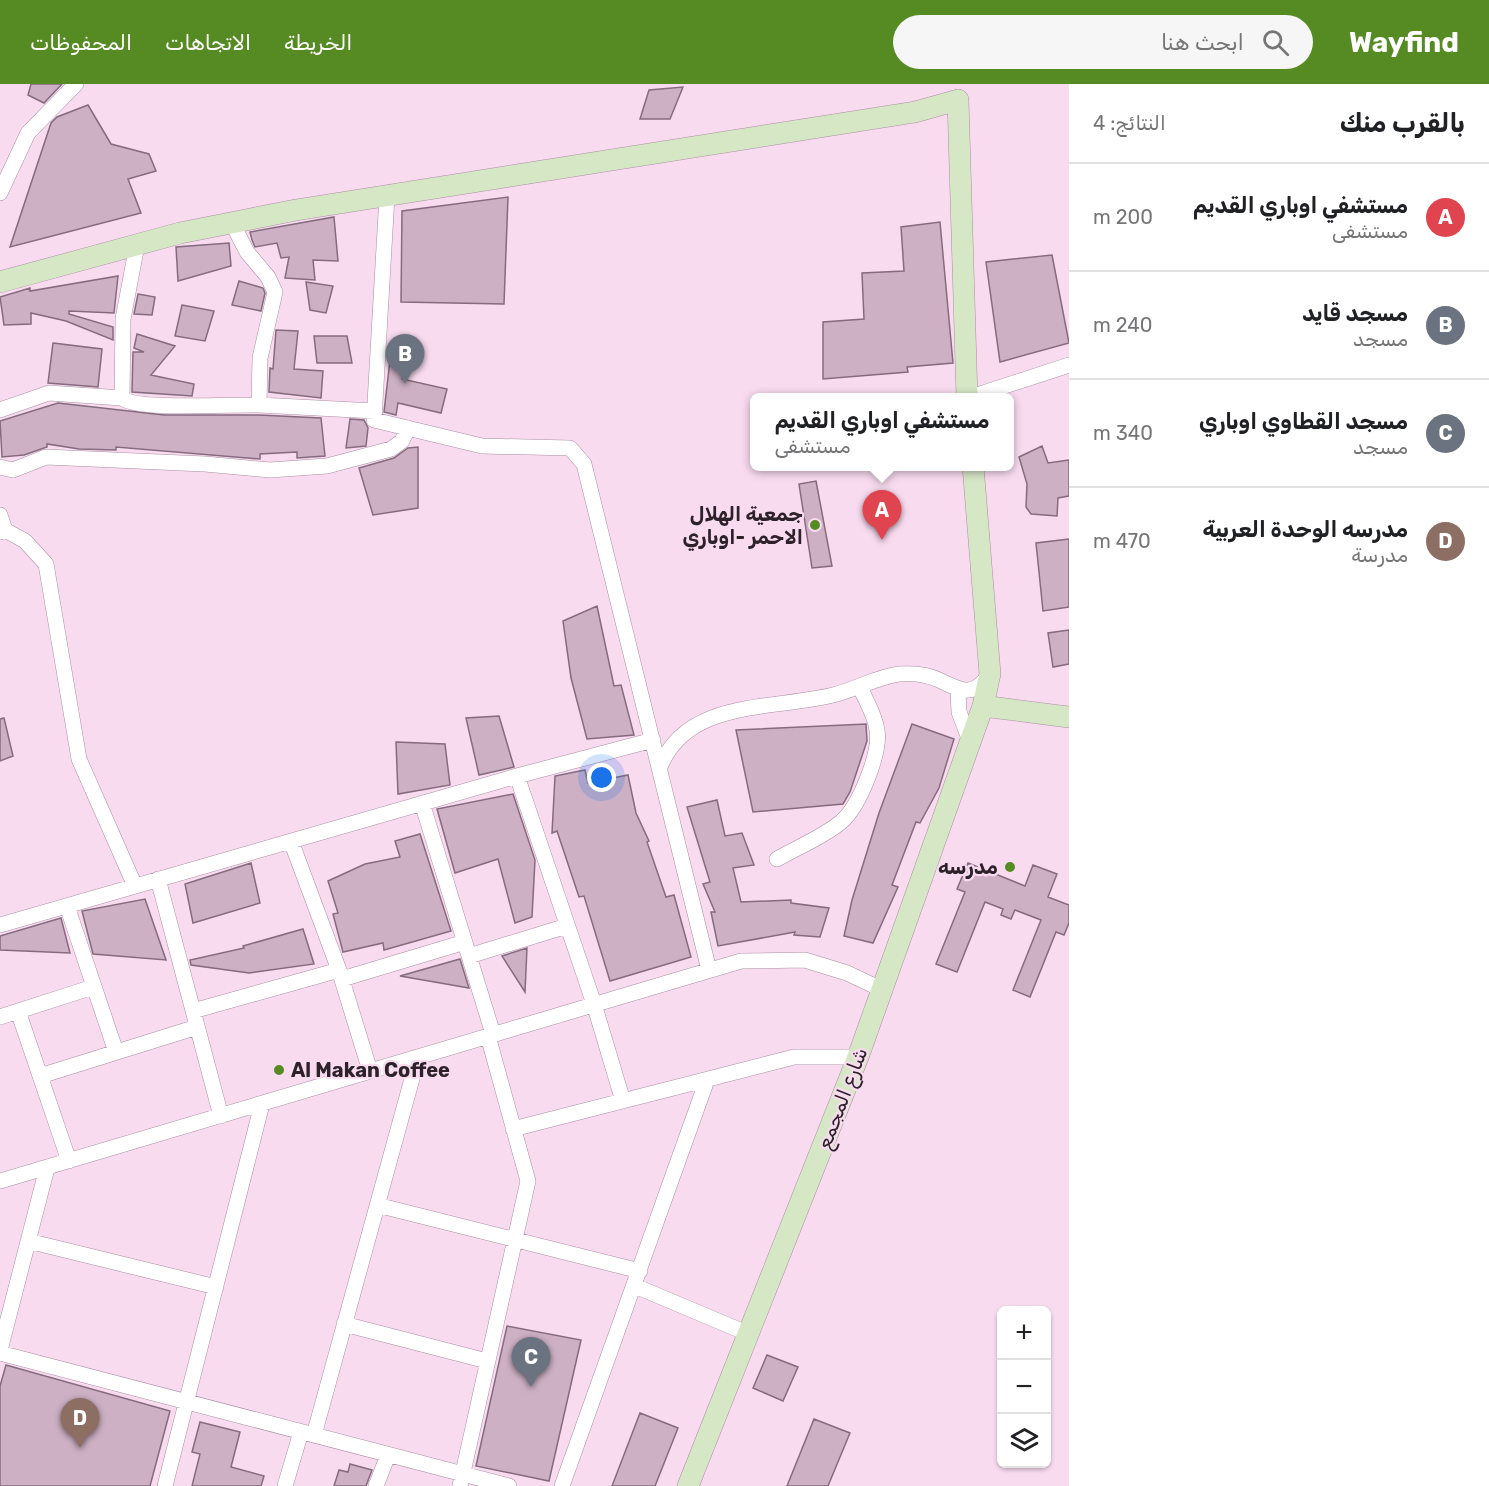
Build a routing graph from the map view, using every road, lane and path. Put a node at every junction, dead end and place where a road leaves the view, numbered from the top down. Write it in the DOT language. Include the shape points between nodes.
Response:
graph roads {
  1 [pos="76,84"];
  2 [pos="958,92"];
  3 [pos="915,112"];
  4 [pos="959,137"];
  5 [pos="0,193"];
  6 [pos="387,196"];
  7 [pos="232,223"];
  8 [pos="137,245"];
  9 [pos="0,269"];
  10 [pos="0,282"];
  11 [pos="1069,365"];
  12 [pos="967,393"];
  13 [pos="982,393"];
  14 [pos="122,398"];
  15 [pos="259,405"];
  16 [pos="0,410"];
  17 [pos="375,411"];
  18 [pos="408,428"];
  19 [pos="0,466"];
  20 [pos="973,471"];
  21 [pos="0,515"];
  22 [pos="2,531"];
  23 [pos="990,674"];
  24 [pos="860,687"];
  25 [pos="958,691"];
  26 [pos="983,706"];
  27 [pos="1069,717"];
  28 [pos="653,740"];
  29 [pos="970,741"];
  30 [pos="660,767"];
  31 [pos="517,776"];
  32 [pos="422,803"];
  33 [pos="291,841"];
  34 [pos="777,859"];
  35 [pos="158,879"];
  36 [pos="135,886"];
  37 [pos="67,906"];
  38 [pos="0,926"];
  39 [pos="567,926"];
  40 [pos="467,949"];
  41 [pos="709,970"];
  42 [pos="340,975"];
  43 [pos="93,987"];
  44 [pos="883,990"];
  45 [pos="594,1004"];
  46 [pos="18,1011"];
  47 [pos="193,1011"];
  48 [pos="0,1017"];
  49 [pos="197,1027"];
  50 [pos="491,1035"];
  51 [pos="116,1052"];
  52 [pos="418,1057"];
  53 [pos="858,1057"];
  54 [pos="370,1071"];
  55 [pos="40,1076"];
  56 [pos="707,1080"];
  57 [pos="623,1101"];
  58 [pos="262,1104"];
  59 [pos="221,1116"];
  60 [pos="513,1129"];
  61 [pos="69,1161"];
  62 [pos="47,1168"];
  63 [pos="0,1181"];
  64 [pos="377,1205"];
  65 [pos="514,1239"];
  66 [pos="28,1241"];
  67 [pos="640,1271"];
  68 [pos="634,1286"];
  69 [pos="216,1287"];
  70 [pos="344,1324"];
  71 [pos="749,1334"];
  72 [pos="0,1351"];
  73 [pos="487,1360"];
  74 [pos="187,1402"];
  75 [pos="307,1434"];
  76 [pos="388,1455"];
  77 [pos="461,1480"];
  78 [pos="692,1485"];
  79 [pos="165,1486"];
  80 [pos="285,1486"];
  81 [pos="376,1486"];
  82 [pos="509,1486"];
  83 [pos="562,1486"];
  1 -- 5 [label="street" via="28,134"];
  2 -- 3 [label="street"];
  2 -- 4 [label="street"];
  2 -- 9 [label="street" via="294,198 177,221"];
  3 -- 4 [label="street" via="940,120"];
  3 -- 6 [label="street"];
  4 -- 12 [label="street"];
  6 -- 7 [label="street"];
  6 -- 17 [label="street"];
  7 -- 8 [label="street"];
  7 -- 15 [label="street" via="275,292 260,358"];
  8 -- 10 [label="street"];
  8 -- 14 [label="street" via="123,319"];
  11 -- 13 [label="street"];
  14 -- 15 [label="street" via="127,403 170,406"];
  14 -- 16 [label="street" via="49,393"];
  15 -- 17 [label="street"];
  17 -- 18 [label="street" via="374,420"];
  18 -- 19 [label="street" via="402,441 382,453 327,466 270,470 46,457 14,470"];
  18 -- 28 [label="street" via="482,446 570,448 584,464"];
  20 -- 23 [label="street, شارع المجمع"];
  21 -- 22 [label="street"];
  22 -- 36 [label="street" via="25,541 46,564 79,759"];
  23 -- 25 [label="street" via="980,686"];
  23 -- 26 [label="street, شارع المجمع"];
  24 -- 25 [label="street" via="885,677 912,674 938,679"];
  24 -- 30 [label="street" via="701,722 675,740"];
  24 -- 34 [label="street" via="878,737 857,801 840,823"];
  25 -- 29 [label="street" via="962,722"];
  26 -- 27 [label="street"];
  26 -- 29 [label="street, شارع المجمع"];
  28 -- 30 [label="street"];
  28 -- 31 [label="street"];
  29 -- 44 [label="street, شارع المجمع"];
  30 -- 41 [label="street"];
  31 -- 32 [label="street"];
  31 -- 39 [label="street"];
  32 -- 33 [label="street"];
  32 -- 40 [label="street"];
  33 -- 35 [label="street"];
  33 -- 42 [label="street"];
  35 -- 36 [label="street"];
  35 -- 47 [label="street"];
  36 -- 37 [label="street"];
  37 -- 38 [label="street"];
  37 -- 43 [label="street"];
  39 -- 40 [label="street"];
  39 -- 45 [label="street"];
  40 -- 42 [label="street"];
  40 -- 50 [label="street"];
  41 -- 44 [label="street" via="741,961 805,960 848,973"];
  41 -- 45 [label="street"];
  42 -- 47 [label="street"];
  42 -- 54 [label="street"];
  43 -- 46 [label="street"];
  43 -- 51 [label="street"];
  44 -- 53 [label="street, شارع المجمع"];
  45 -- 50 [label="street"];
  45 -- 57 [label="street"];
  46 -- 48 [label="street"];
  46 -- 55 [label="street"];
  47 -- 49 [label="street"];
  49 -- 51 [label="street"];
  49 -- 59 [label="street"];
  50 -- 52 [label="street"];
  50 -- 60 [label="street"];
  51 -- 55 [label="street"];
  52 -- 54 [label="street"];
  52 -- 64 [label="street"];
  53 -- 56 [label="street" via="794,1057"];
  53 -- 71 [label="street, شارع المجمع"];
  54 -- 58 [label="street"];
  55 -- 61 [label="street"];
  56 -- 57 [label="street"];
  56 -- 67 [label="street"];
  57 -- 60 [label="street"];
  58 -- 59 [label="street"];
  58 -- 69 [label="street"];
  59 -- 61 [label="street"];
  60 -- 65 [label="street" via="528,1181"];
  61 -- 62 [label="street"];
  62 -- 63 [label="street"];
  62 -- 66 [label="street"];
  64 -- 65 [label="street"];
  64 -- 70 [label="street"];
  65 -- 67 [label="street"];
  65 -- 73 [label="street"];
  66 -- 69 [label="street"];
  66 -- 72 [label="street"];
  67 -- 68 [label="street"];
  68 -- 71 [label="street"];
  68 -- 83 [label="street"];
  69 -- 74 [label="street"];
  70 -- 73 [label="street"];
  70 -- 75 [label="street"];
  71 -- 78 [label="street, شارع المجمع"];
  72 -- 74 [label="street"];
  73 -- 77 [label="street"];
  74 -- 75 [label="street"];
  74 -- 79 [label="street"];
  75 -- 76 [label="street"];
  75 -- 80 [label="street"];
  76 -- 77 [label="street"];
  76 -- 81 [label="street"];
  77 -- 82 [label="street"];
}
